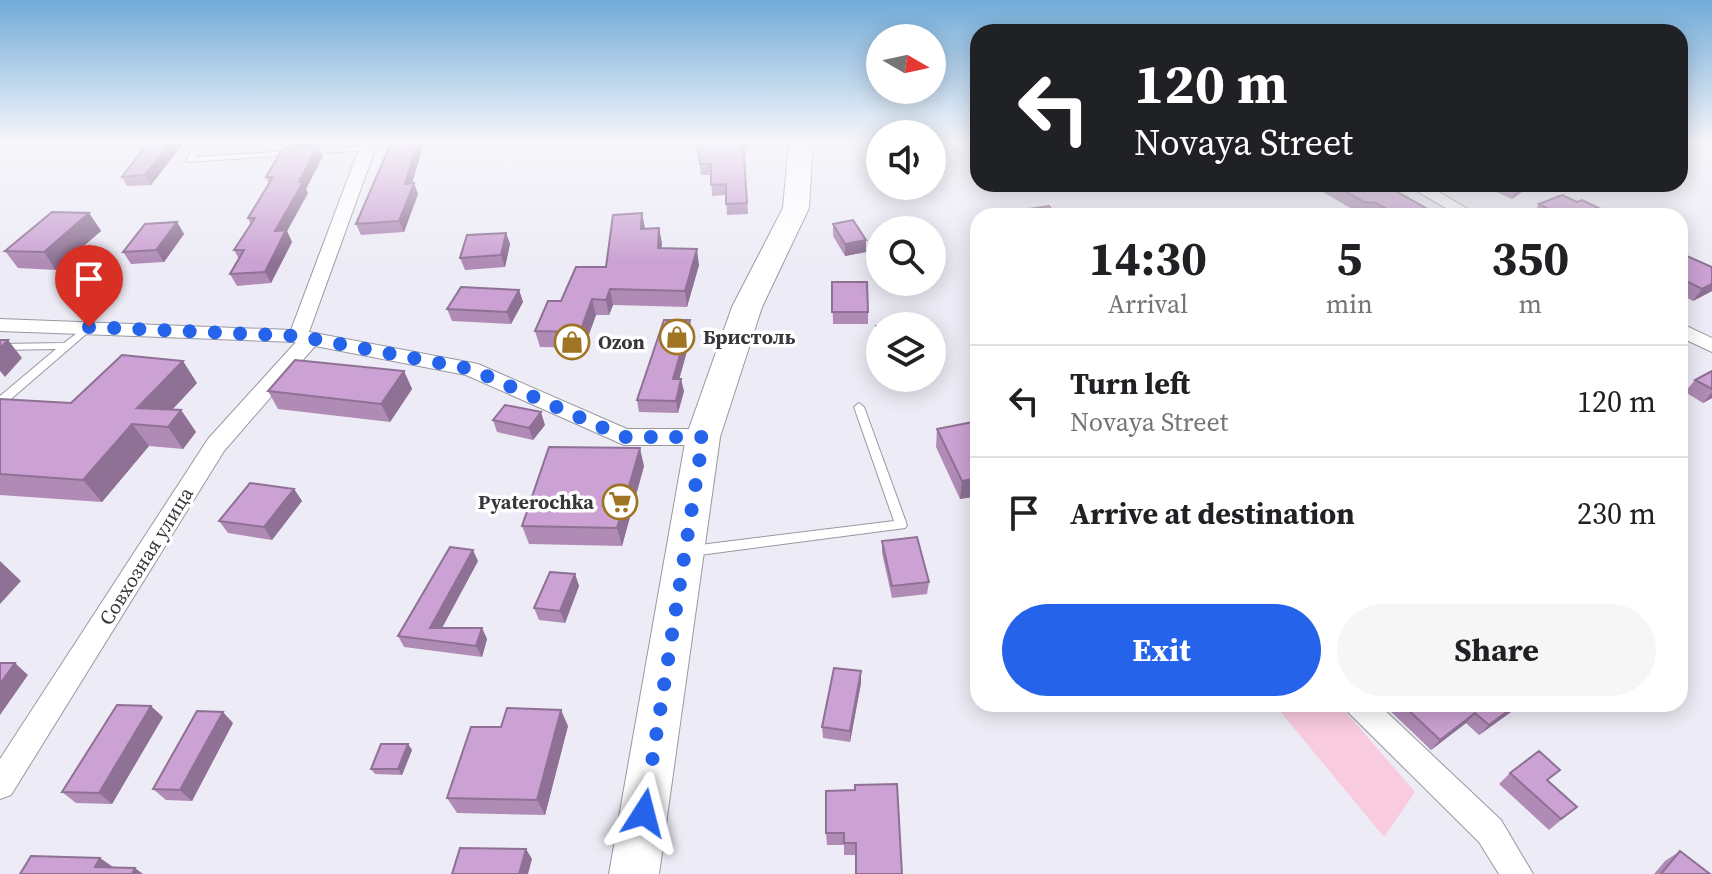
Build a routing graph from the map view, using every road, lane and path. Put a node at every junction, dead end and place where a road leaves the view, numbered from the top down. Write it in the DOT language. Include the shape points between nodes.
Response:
graph roads {
  1 [pos="355,182"];
  2 [pos="798,182"];
  3 [pos="1428,192"];
  4 [pos="1457,208"];
  5 [pos="0,325"];
  6 [pos="89,327"];
  7 [pos="1688,333"];
  8 [pos="303,338"];
  9 [pos="65,346"];
  10 [pos="1712,346"];
  11 [pos="0,347"];
  12 [pos="0,402"];
  13 [pos="859,407"];
  14 [pos="703,437"];
  15 [pos="685,552"];
  16 [pos="1367,712"];
  17 [pos="0,785"];
  18 [pos="634,874"];
  19 [pos="1517,874"];
  1 -- 8 [label="street"];
  2 -- 14 [label="main road" via="796,208 747,307"];
  3 -- 4 [label="street"];
  5 -- 6 [label="street"];
  6 -- 8 [label="street"];
  6 -- 9 [label="lane"];
  7 -- 10 [label="street"];
  8 -- 14 [label="street" via="471,369 624,437"];
  8 -- 17 [label="street, Совхозная улица" via="216,445"];
  9 -- 11 [label="lane"];
  9 -- 12 [label="lane"];
  13 -- 15 [label="lane" via="901,525"];
  14 -- 15 [label="main road"];
  15 -- 18 [label="main road"];
  16 -- 19 [label="street" via="1490,831"];
}
